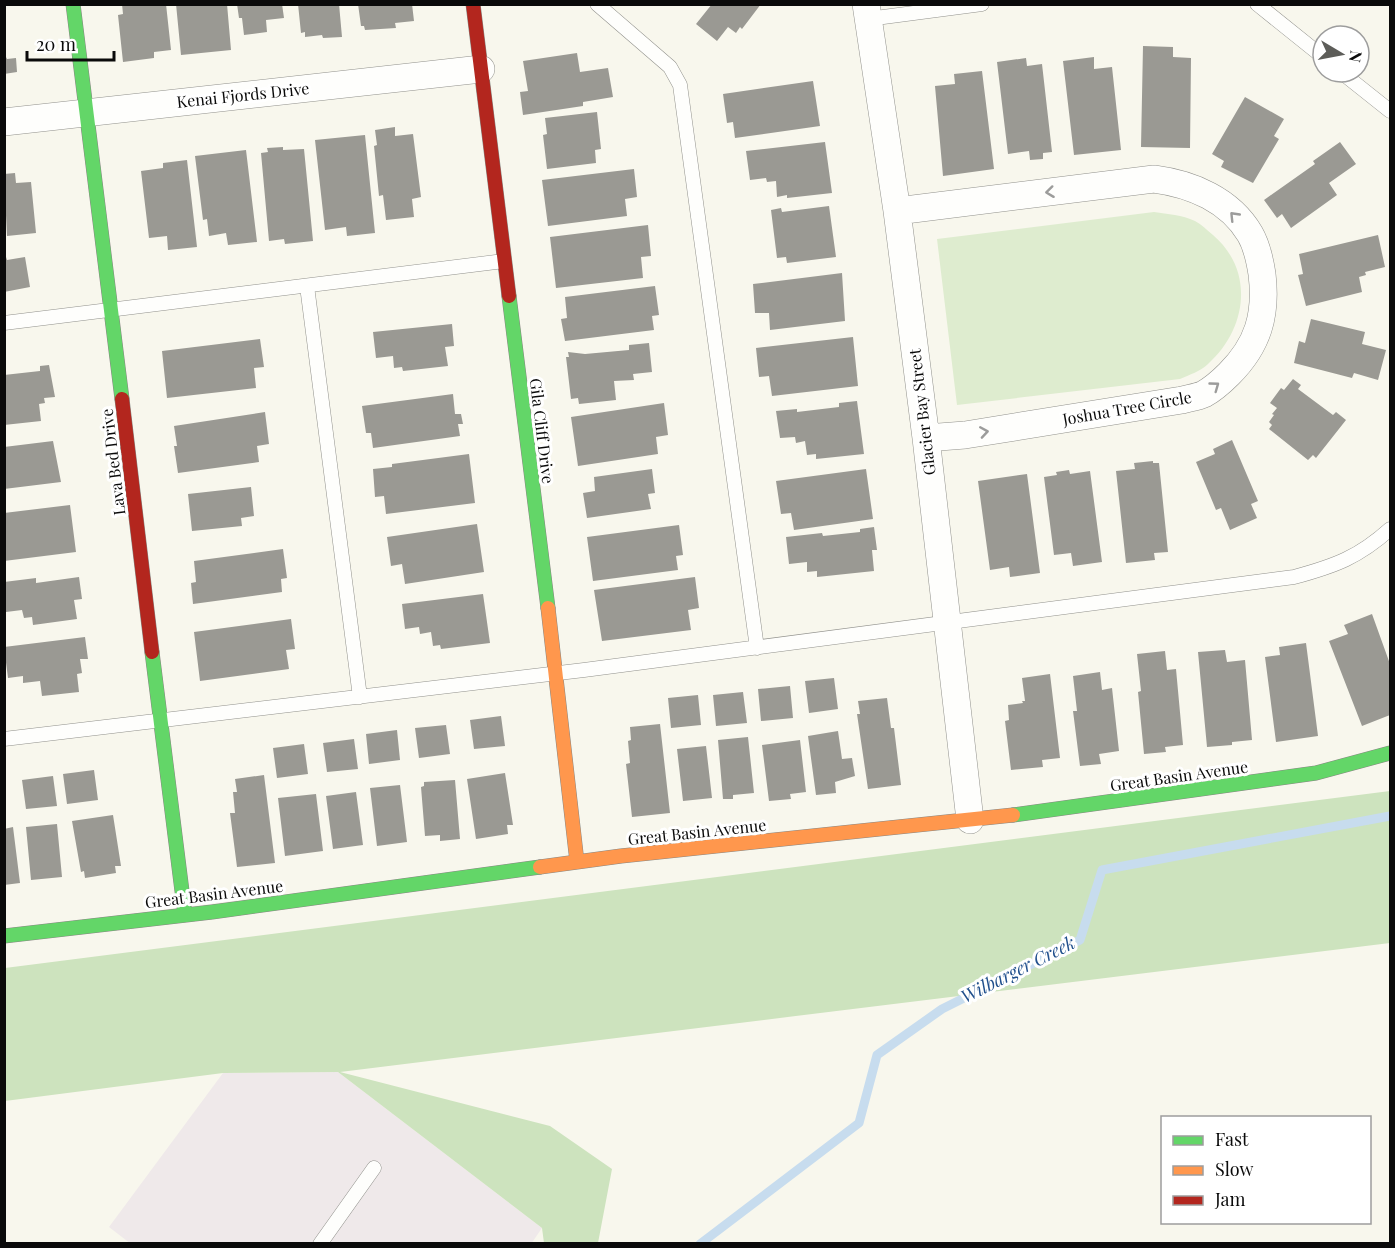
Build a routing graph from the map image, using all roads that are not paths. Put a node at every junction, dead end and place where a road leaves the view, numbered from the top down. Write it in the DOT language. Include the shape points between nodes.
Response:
graph roads {
  1 [pos="73,4"];
  2 [pos="473,4"];
  3 [pos="597,4"];
  4 [pos="982,4"];
  5 [pos="1257,4"];
  6 [pos="867,12"];
  7 [pos="1311,47"];
  8 [pos="481,69"];
  9 [pos="1356,84"];
  10 [pos="1390,111"];
  11 [pos="88,113"];
  12 [pos="4,122"];
  13 [pos="897,211"];
  14 [pos="504,261"];
  15 [pos="307,286"];
  16 [pos="111,309"];
  17 [pos="4,323"];
  18 [pos="926,438"];
  19 [pos="1390,529"];
  20 [pos="947,622"];
  21 [pos="757,648"];
  22 [pos="556,673"];
  23 [pos="360,697"];
  24 [pos="160,720"];
  25 [pos="4,739"];
  26 [pos="1390,753"];
  27 [pos="970,820"];
  28 [pos="577,862"];
  29 [pos="185,915"];
  30 [pos="4,936"];
  31 [pos="374,1168"];
  32 [pos="320,1244"];
  1 -- 11 [label="street, Lava Bed Drive"];
  2 -- 8 [label="street, Gila Cliff Drive"];
  3 -- 21 [label="lane" via="670,67 680,85"];
  4 -- 6 [label="lane"];
  5 -- 7 [label="lane"];
  6 -- 13 [label="street, Glacier Bay Street"];
  8 -- 11 [label="street, Kenai Fjords Drive"];
  8 -- 14 [label="street, Gila Cliff Drive"];
  9 -- 10 [label="lane"];
  11 -- 12 [label="street, Kenai Fjords Drive"];
  11 -- 16 [label="street, Lava Bed Drive"];
  13 -- 18 [label="street, Glacier Bay Street"];
  18 -- 13 [label="street, Joshua Tree Circle, one-way" via="977,433 1204,394 1243,360 1254,343 1262,319 1264,289 1250,234 1234,214 1215,199 1175,182 1154,179"];
  14 -- 15 [label="lane"];
  14 -- 22 [label="street, Gila Cliff Drive"];
  15 -- 16 [label="lane"];
  15 -- 23 [label="lane"];
  16 -- 17 [label="lane"];
  16 -- 24 [label="street, Lava Bed Drive"];
  18 -- 20 [label="street, Glacier Bay Street"];
  19 -- 20 [label="lane" via="1356,555 1294,577"];
  20 -- 21 [label="lane"];
  20 -- 27 [label="street, Glacier Bay Street"];
  21 -- 22 [label="lane"];
  22 -- 23 [label="lane"];
  22 -- 28 [label="street, Gila Cliff Drive"];
  23 -- 24 [label="lane"];
  24 -- 25 [label="lane"];
  24 -- 29 [label="street, Lava Bed Drive"];
  26 -- 27 [label="street, Great Basin Avenue" via="1316,773"];
  27 -- 28 [label="street, Great Basin Avenue"];
  28 -- 29 [label="street, Great Basin Avenue"];
  29 -- 30 [label="street, Great Basin Avenue"];
  31 -- 32 [label="lane"];
}
